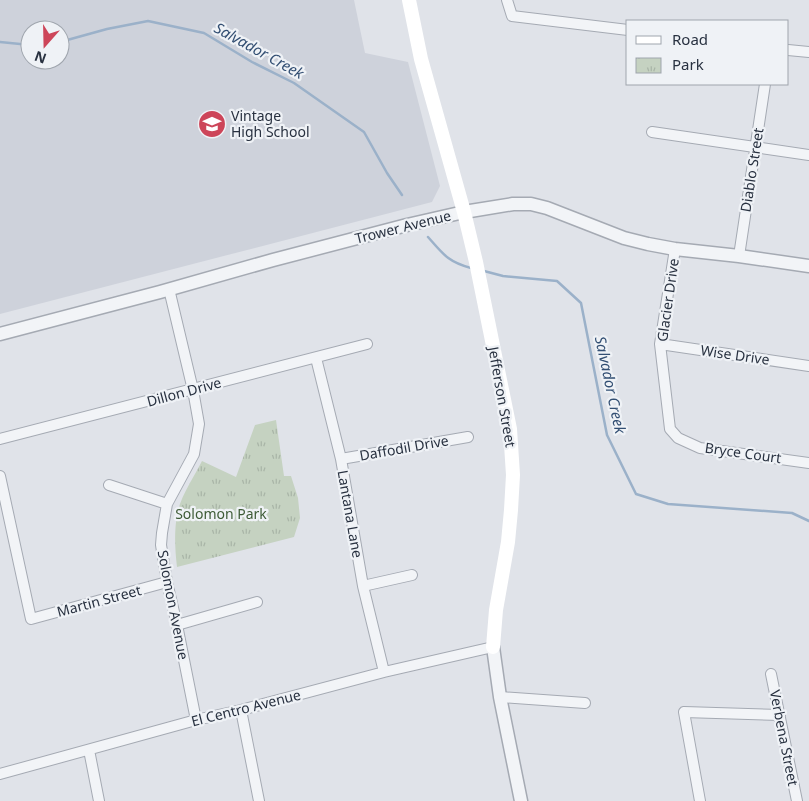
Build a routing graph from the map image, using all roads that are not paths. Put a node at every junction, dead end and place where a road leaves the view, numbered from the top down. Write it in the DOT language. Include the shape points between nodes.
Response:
graph roads {
  1 [pos="409,0"];
  2 [pos="507,0"];
  3 [pos="626,30"];
  4 [pos="789,50"];
  5 [pos="809,52"];
  6 [pos="765,85"];
  7 [pos="652,132"];
  8 [pos="756,147"];
  9 [pos="809,155"];
  10 [pos="464,212"];
  11 [pos="674,249"];
  12 [pos="739,256"];
  13 [pos="809,266"];
  14 [pos="169,290"];
  15 [pos="0,334"];
  16 [pos="367,344"];
  17 [pos="660,344"];
  18 [pos="316,358"];
  19 [pos="809,366"];
  20 [pos="193,390"];
  21 [pos="468,437"];
  22 [pos="678,438"];
  23 [pos="0,440"];
  24 [pos="340,459"];
  25 [pos="809,463"];
  26 [pos="0,476"];
  27 [pos="109,485"];
  28 [pos="167,504"];
  29 [pos="412,575"];
  30 [pos="167,582"];
  31 [pos="363,586"];
  32 [pos="257,602"];
  33 [pos="177,625"];
  34 [pos="493,647"];
  35 [pos="384,672"];
  36 [pos="771,674"];
  37 [pos="500,697"];
  38 [pos="585,703"];
  39 [pos="241,710"];
  40 [pos="780,715"];
  41 [pos="196,720"];
  42 [pos="89,750"];
  43 [pos="0,774"];
  44 [pos="99,801"];
  45 [pos="259,801"];
  46 [pos="522,801"];
  47 [pos="700,801"];
  48 [pos="797,801"];
  1 -- 10 [label="main road, Jefferson Street" via="421,59"];
  2 -- 3 [label="street" via="512,16"];
  4 -- 5 [label="street"];
  6 -- 8 [label="street, Diablo Street"];
  7 -- 8 [label="street"];
  8 -- 9 [label="street"];
  8 -- 12 [label="street, Diablo Street"];
  10 -- 11 [label="street, Trower Avenue" via="531,204 624,238"];
  10 -- 14 [label="street, Trower Avenue" via="407,224"];
  10 -- 34 [label="main road, Jefferson Street" via="510,429 513,475 510,526"];
  11 -- 12 [label="street, Trower Avenue"];
  11 -- 17 [label="street, Glacier Drive"];
  12 -- 13 [label="street, Trower Avenue"];
  14 -- 15 [label="street, Trower Avenue"];
  14 -- 20 [label="street, Solomon Avenue"];
  16 -- 18 [label="street, Dillon Drive"];
  17 -- 19 [label="street, Wise Drive"];
  17 -- 22 [label="street, Glacier Drive" via="670,429"];
  18 -- 20 [label="street, Dillon Drive"];
  18 -- 24 [label="street, Lantana Lane"];
  20 -- 23 [label="street, Dillon Drive"];
  20 -- 28 [label="street, Solomon Avenue" via="199,424 194,454"];
  21 -- 24 [label="street, Daffodil Drive"];
  22 -- 25 [label="street, Bryce Court" via="700,448"];
  24 -- 31 [label="street, Lantana Lane"];
  26 -- 30 [label="street, Martin Street" via="31,619"];
  27 -- 28 [label="street"];
  28 -- 30 [label="street, Solomon Avenue" via="161,545"];
  29 -- 31 [label="street"];
  30 -- 33 [label="street, Solomon Avenue"];
  31 -- 35 [label="street, Lantana Lane"];
  32 -- 33 [label="street"];
  33 -- 41 [label="street, Solomon Avenue"];
  34 -- 35 [label="street, El Centro Avenue"];
  34 -- 37 [label="street, Jefferson Street"];
  35 -- 39 [label="street, El Centro Avenue"];
  36 -- 40 [label="street, Verbena Street"];
  37 -- 38 [label="street"];
  37 -- 46 [label="street, Jefferson Street"];
  39 -- 41 [label="street, El Centro Avenue"];
  39 -- 45 [label="street"];
  40 -- 47 [label="street" via="684,712"];
  40 -- 48 [label="street, Verbena Street"];
  41 -- 42 [label="street, El Centro Avenue"];
  42 -- 43 [label="street, El Centro Avenue"];
  42 -- 44 [label="street"];
}
